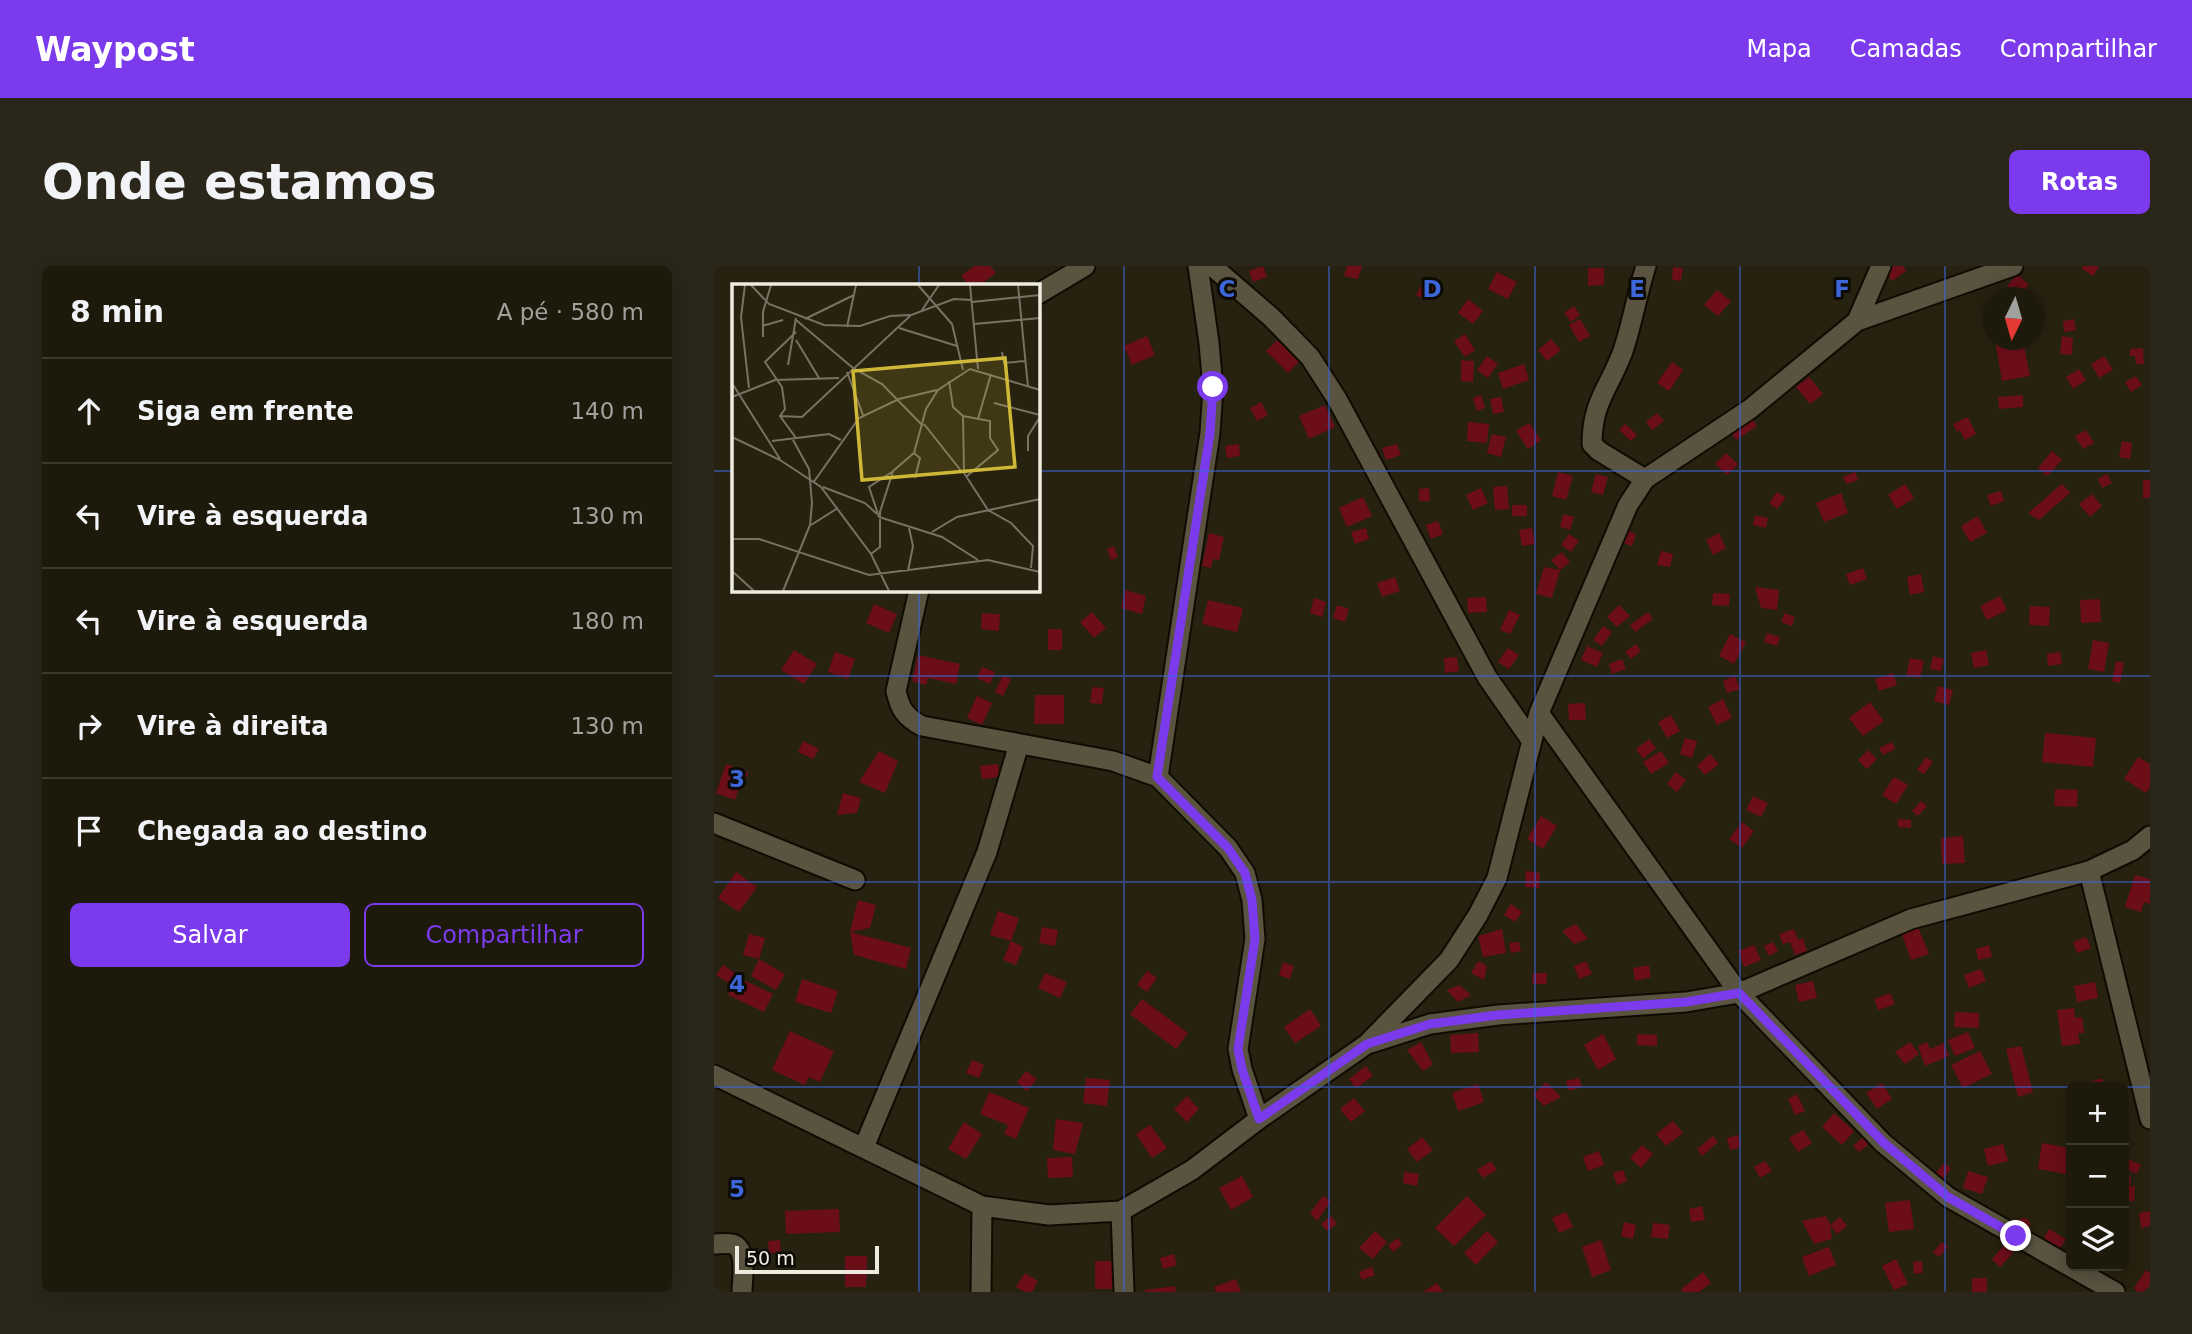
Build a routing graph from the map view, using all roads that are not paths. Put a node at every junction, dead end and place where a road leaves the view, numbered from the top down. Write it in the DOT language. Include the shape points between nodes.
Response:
graph roads {
  1 [pos="1085,266"];
  2 [pos="1198,266"];
  3 [pos="1212,266"];
  4 [pos="1646,266"];
  5 [pos="1881,266"];
  6 [pos="2013,266"];
  7 [pos="1040,293"];
  8 [pos="1857,321"];
  9 [pos="1644,479"];
  10 [pos="919,592"];
  11 [pos="1539,713"];
  12 [pos="1531,740"];
  13 [pos="1019,744"];
  14 [pos="1157,777"];
  15 [pos="714,823"];
  16 [pos="2150,836"];
  17 [pos="2090,871"];
  18 [pos="855,880"];
  19 [pos="1739,993"];
  20 [pos="1367,1044"];
  21 [pos="714,1074"];
  22 [pos="1259,1119"];
  23 [pos="2150,1119"];
  24 [pos="864,1147"];
  25 [pos="982,1206"];
  26 [pos="1121,1211"];
  27 [pos="714,1244"];
  28 [pos="741,1292"];
  29 [pos="981,1292"];
  30 [pos="1124,1292"];
  31 [pos="2115,1292"];
  1 -- 7 [label="street"];
  2 -- 14 [label="street" via="1213,387 1210,433"];
  3 -- 12 [label="street" via="1310,357 1487,677"];
  4 -- 9 [label="street" via="1622,352 1600,396 1592,427 1592,444 1599,452"];
  5 -- 8 [label="street"];
  6 -- 8 [label="street"];
  8 -- 9 [label="street" via="1750,409"];
  9 -- 11 [label="street" via="1628,505"];
  10 -- 13 [label="street" via="896,691 899,706 922,726"];
  11 -- 12 [label="street"];
  11 -- 19 [label="street"];
  12 -- 20 [label="street" via="1497,878 1478,915 1449,960"];
  13 -- 14 [label="street" via="1113,761"];
  13 -- 24 [label="street" via="987,852"];
  14 -- 22 [label="street" via="1228,848 1245,873 1255,939 1238,1049"];
  15 -- 18 [label="street"];
  16 -- 17 [label="street" via="2133,850"];
  17 -- 19 [label="street" via="1912,919"];
  17 -- 23 [label="street"];
  19 -- 20 [label="street" via="1686,1002 1430,1024"];
  19 -- 31 [label="street" via="1884,1143 1948,1197"];
  20 -- 22 [label="street"];
  21 -- 24 [label="street"];
  22 -- 26 [label="street" via="1192,1170"];
  24 -- 25 [label="street"];
  25 -- 26 [label="street" via="1049,1214"];
  25 -- 29 [label="street"];
  26 -- 30 [label="street"];
  27 -- 28 [label="street" via="739,1248"];
}
